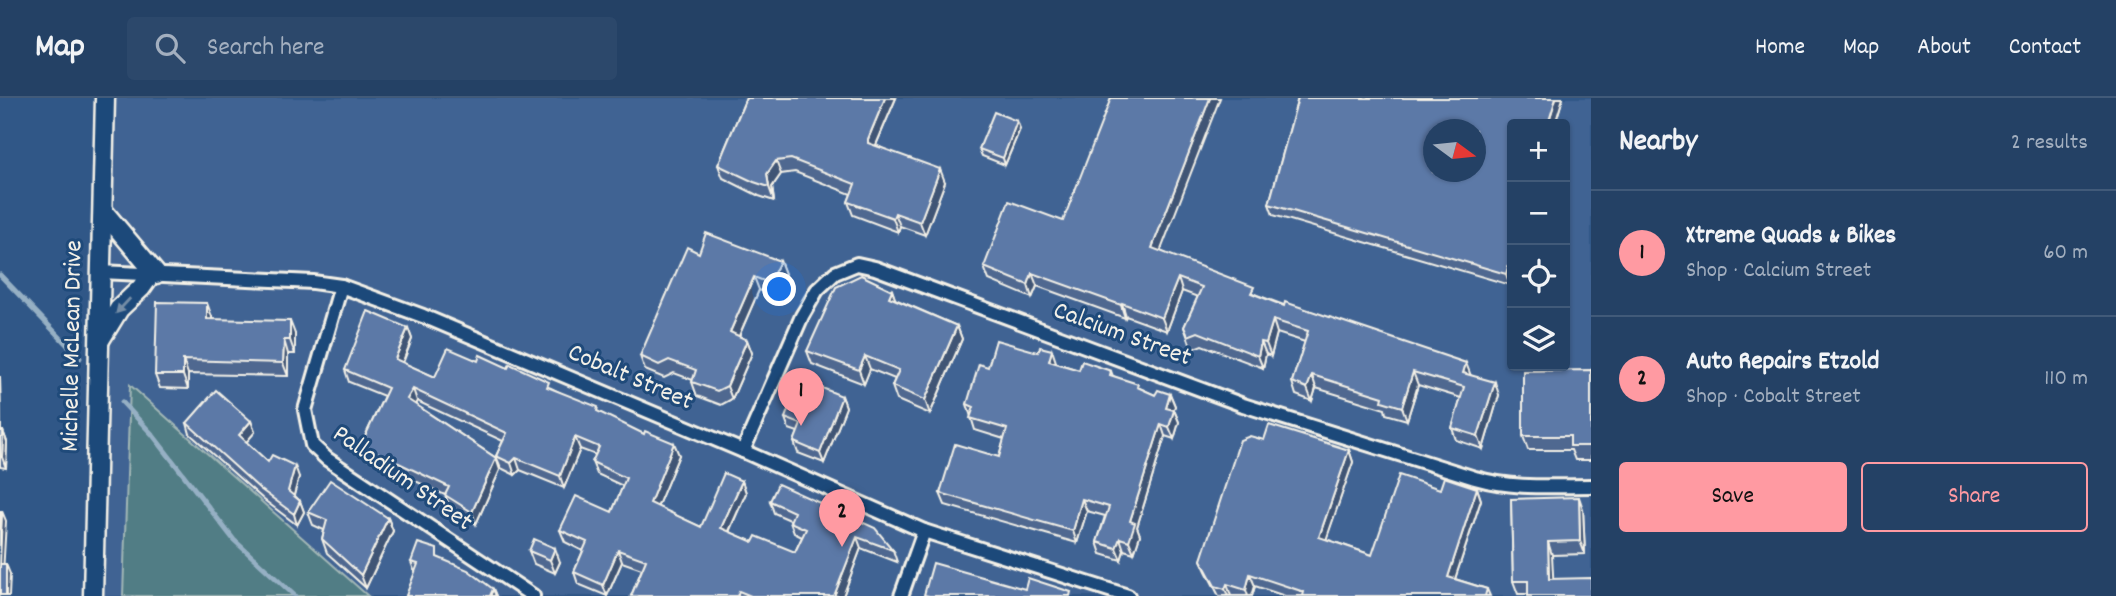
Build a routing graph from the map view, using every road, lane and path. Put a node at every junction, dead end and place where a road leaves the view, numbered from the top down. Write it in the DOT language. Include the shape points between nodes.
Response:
graph roads {
  1 [pos="104,98"];
  2 [pos="103,211"];
  3 [pos="100,272"];
  4 [pos="153,274"];
  5 [pos="341,286"];
  6 [pos="99,341"];
  7 [pos="743,451"];
  8 [pos="1591,486"];
  9 [pos="924,531"];
  10 [pos="93,596"];
  11 [pos="533,596"];
  12 [pos="901,596"];
  13 [pos="1128,596"];
  1 -- 2 [label="street, Michelle McLean Drive"];
  2 -- 3 [label="street, Michelle McLean Drive"];
  2 -- 4 [label="street"];
  3 -- 4 [label="street, Cobalt Street"];
  3 -- 6 [label="street, Michelle McLean Drive"];
  4 -- 5 [label="street, Cobalt Street"];
  4 -- 6 [label="street, one-way" via="119,309"];
  5 -- 7 [label="street, Cobalt Street"];
  5 -- 11 [label="street, Palladium Street" via="305,410 312,445 327,460"];
  6 -- 10 [label="street, Michelle McLean Drive"];
  7 -- 8 [label="street, Calcium Street" via="817,290 835,273 857,264 1243,405 1475,478 1519,486"];
  7 -- 9 [label="street, Cobalt Street"];
  9 -- 12 [label="street"];
  9 -- 13 [label="street, Cobalt Street"];
}
